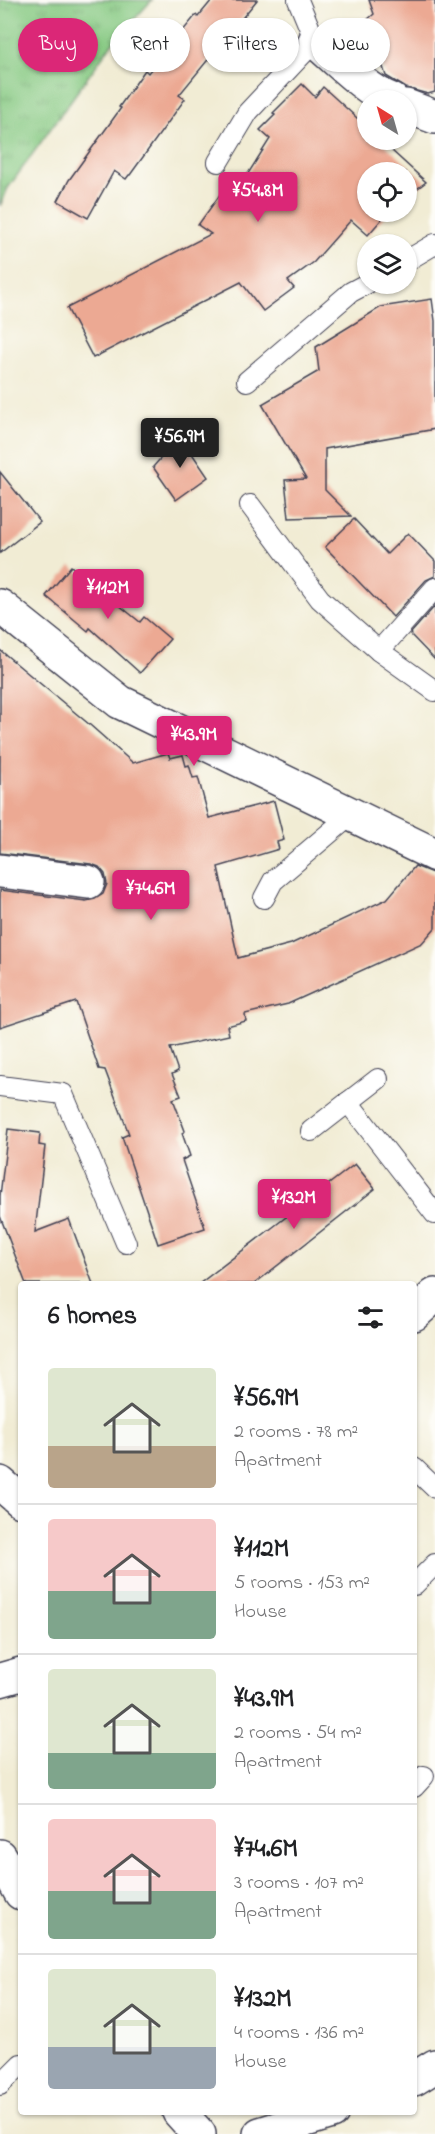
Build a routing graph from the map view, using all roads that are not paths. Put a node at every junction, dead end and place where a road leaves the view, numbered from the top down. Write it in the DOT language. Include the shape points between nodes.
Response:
graph roads {
  1 [pos="298,0"];
  2 [pos="311,31"];
  3 [pos="311,45"];
  4 [pos="350,72"];
  5 [pos="373,90"];
  6 [pos="417,110"];
  7 [pos="435,117"];
  8 [pos="218,162"];
  9 [pos="435,244"];
  10 [pos="417,255"];
  11 [pos="357,289"];
  12 [pos="247,381"];
  13 [pos="250,505"];
  14 [pos="435,588"];
  15 [pos="0,606"];
  16 [pos="380,651"];
  17 [pos="435,691"];
  18 [pos="352,814"];
  19 [pos="435,855"];
  20 [pos="0,871"];
  21 [pos="88,882"];
  22 [pos="264,898"];
  23 [pos="378,1078"];
  24 [pos="0,1086"];
  25 [pos="348,1102"];
  26 [pos="311,1131"];
  27 [pos="435,1214"];
  28 [pos="126,1243"];
  29 [pos="435,1295"];
  30 [pos="417,1311"];
  31 [pos="417,1471"];
  32 [pos="0,1483"];
  33 [pos="435,1488"];
  34 [pos="18,1498"];
  35 [pos="435,1564"];
  36 [pos="417,1582"];
  37 [pos="18,1675"];
  38 [pos="0,1680"];
  39 [pos="0,1856"];
  40 [pos="18,1888"];
  41 [pos="435,2066"];
  42 [pos="18,2067"];
  43 [pos="417,2077"];
  44 [pos="0,2085"];
  45 [pos="182,2115"];
  46 [pos="322,2115"];
  47 [pos="199,2134"];
  48 [pos="260,2134"];
  1 -- 2 [label="lane"];
  3 -- 8 [label="lane" via="248,112"];
  4 -- 5 [label="street"];
  6 -- 7 [label="street"];
  9 -- 10 [label="lane"];
  11 -- 12 [label="lane"];
  13 -- 16 [label="lane" via="320,599"];
  14 -- 16 [label="lane"];
  15 -- 18 [label="street" via="120,702"];
  16 -- 17 [label="lane"];
  18 -- 19 [label="street"];
  18 -- 22 [label="lane" via="273,881"];
  20 -- 21 [label="street"];
  23 -- 25 [label="lane"];
  24 -- 28 [label="lane" via="63,1094"];
  25 -- 26 [label="lane"];
  25 -- 27 [label="lane"];
  29 -- 30 [label="street"];
  31 -- 33 [label="lane"];
  32 -- 34 [label="street"];
  35 -- 36 [label="lane"];
  37 -- 38 [label="street"];
  39 -- 40 [label="street"];
  41 -- 43 [label="street"];
  42 -- 44 [label="lane"];
  45 -- 47 [label="street"];
  46 -- 48 [label="street"];
}
